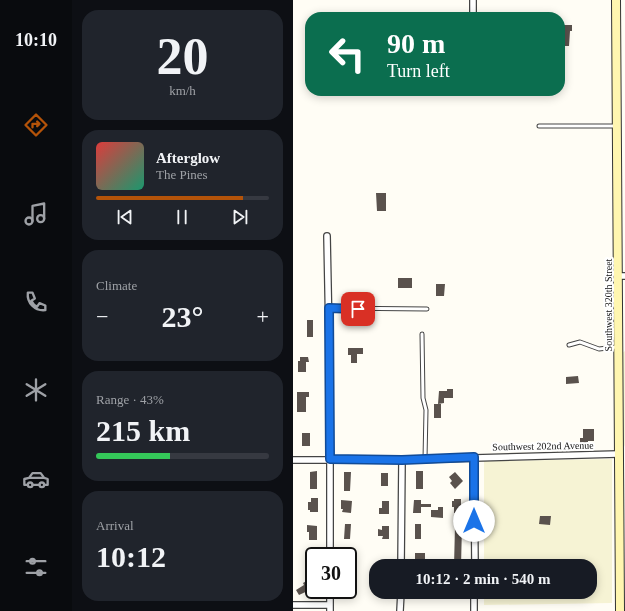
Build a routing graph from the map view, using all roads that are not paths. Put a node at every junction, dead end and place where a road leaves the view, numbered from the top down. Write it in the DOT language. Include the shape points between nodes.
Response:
graph roads {
  1 [pos="473,0"];
  2 [pos="617,0"];
  3 [pos="473,12"];
  4 [pos="539,126"];
  5 [pos="617,126"];
  6 [pos="621,235"];
  7 [pos="327,236"];
  8 [pos="622,276"];
  9 [pos="329,308"];
  10 [pos="427,309"];
  11 [pos="422,334"];
  12 [pos="569,345"];
  13 [pos="622,347"];
  14 [pos="622,454"];
  15 [pos="474,457"];
  16 [pos="330,459"];
  17 [pos="425,459"];
  18 [pos="293,460"];
  19 [pos="402,460"];
  20 [pos="330,547"];
  21 [pos="401,559"];
  22 [pos="475,559"];
  23 [pos="401,599"];
  24 [pos="474,599"];
  25 [pos="293,605"];
  26 [pos="330,608"];
  27 [pos="400,611"];
  28 [pos="474,611"];
  29 [pos="620,611"];
  1 -- 3 [label="street"];
  2 -- 5 [label="street, Southwest 320th Street"];
  4 -- 5 [label="lane"];
  5 -- 6 [label="street, Southwest 320th Street"];
  6 -- 8 [label="street, Southwest 320th Street"];
  7 -- 9 [label="street"];
  8 -- 13 [label="street, Southwest 320th Street"];
  9 -- 10 [label="lane"];
  9 -- 16 [label="street"];
  11 -- 17 [label="lane" via="423,398 427,410"];
  12 -- 13 [label="lane" via="580,342 599,349"];
  13 -- 14 [label="street, Southwest 320th Street"];
  14 -- 15 [label="street, Southwest 202nd Avenue"];
  14 -- 29 [label="street, Southwest 320th Street"];
  15 -- 17 [label="street, Southwest 202nd Avenue"];
  15 -- 22 [label="street"];
  16 -- 18 [label="street, Southwest 202nd Avenue"];
  16 -- 19 [label="street, Southwest 202nd Avenue"];
  16 -- 20 [label="street"];
  17 -- 19 [label="street, Southwest 202nd Avenue"];
  19 -- 21 [label="street"];
  23 -- 27 [label="street"];
  24 -- 28 [label="street"];
  25 -- 26 [label="street"];
}
